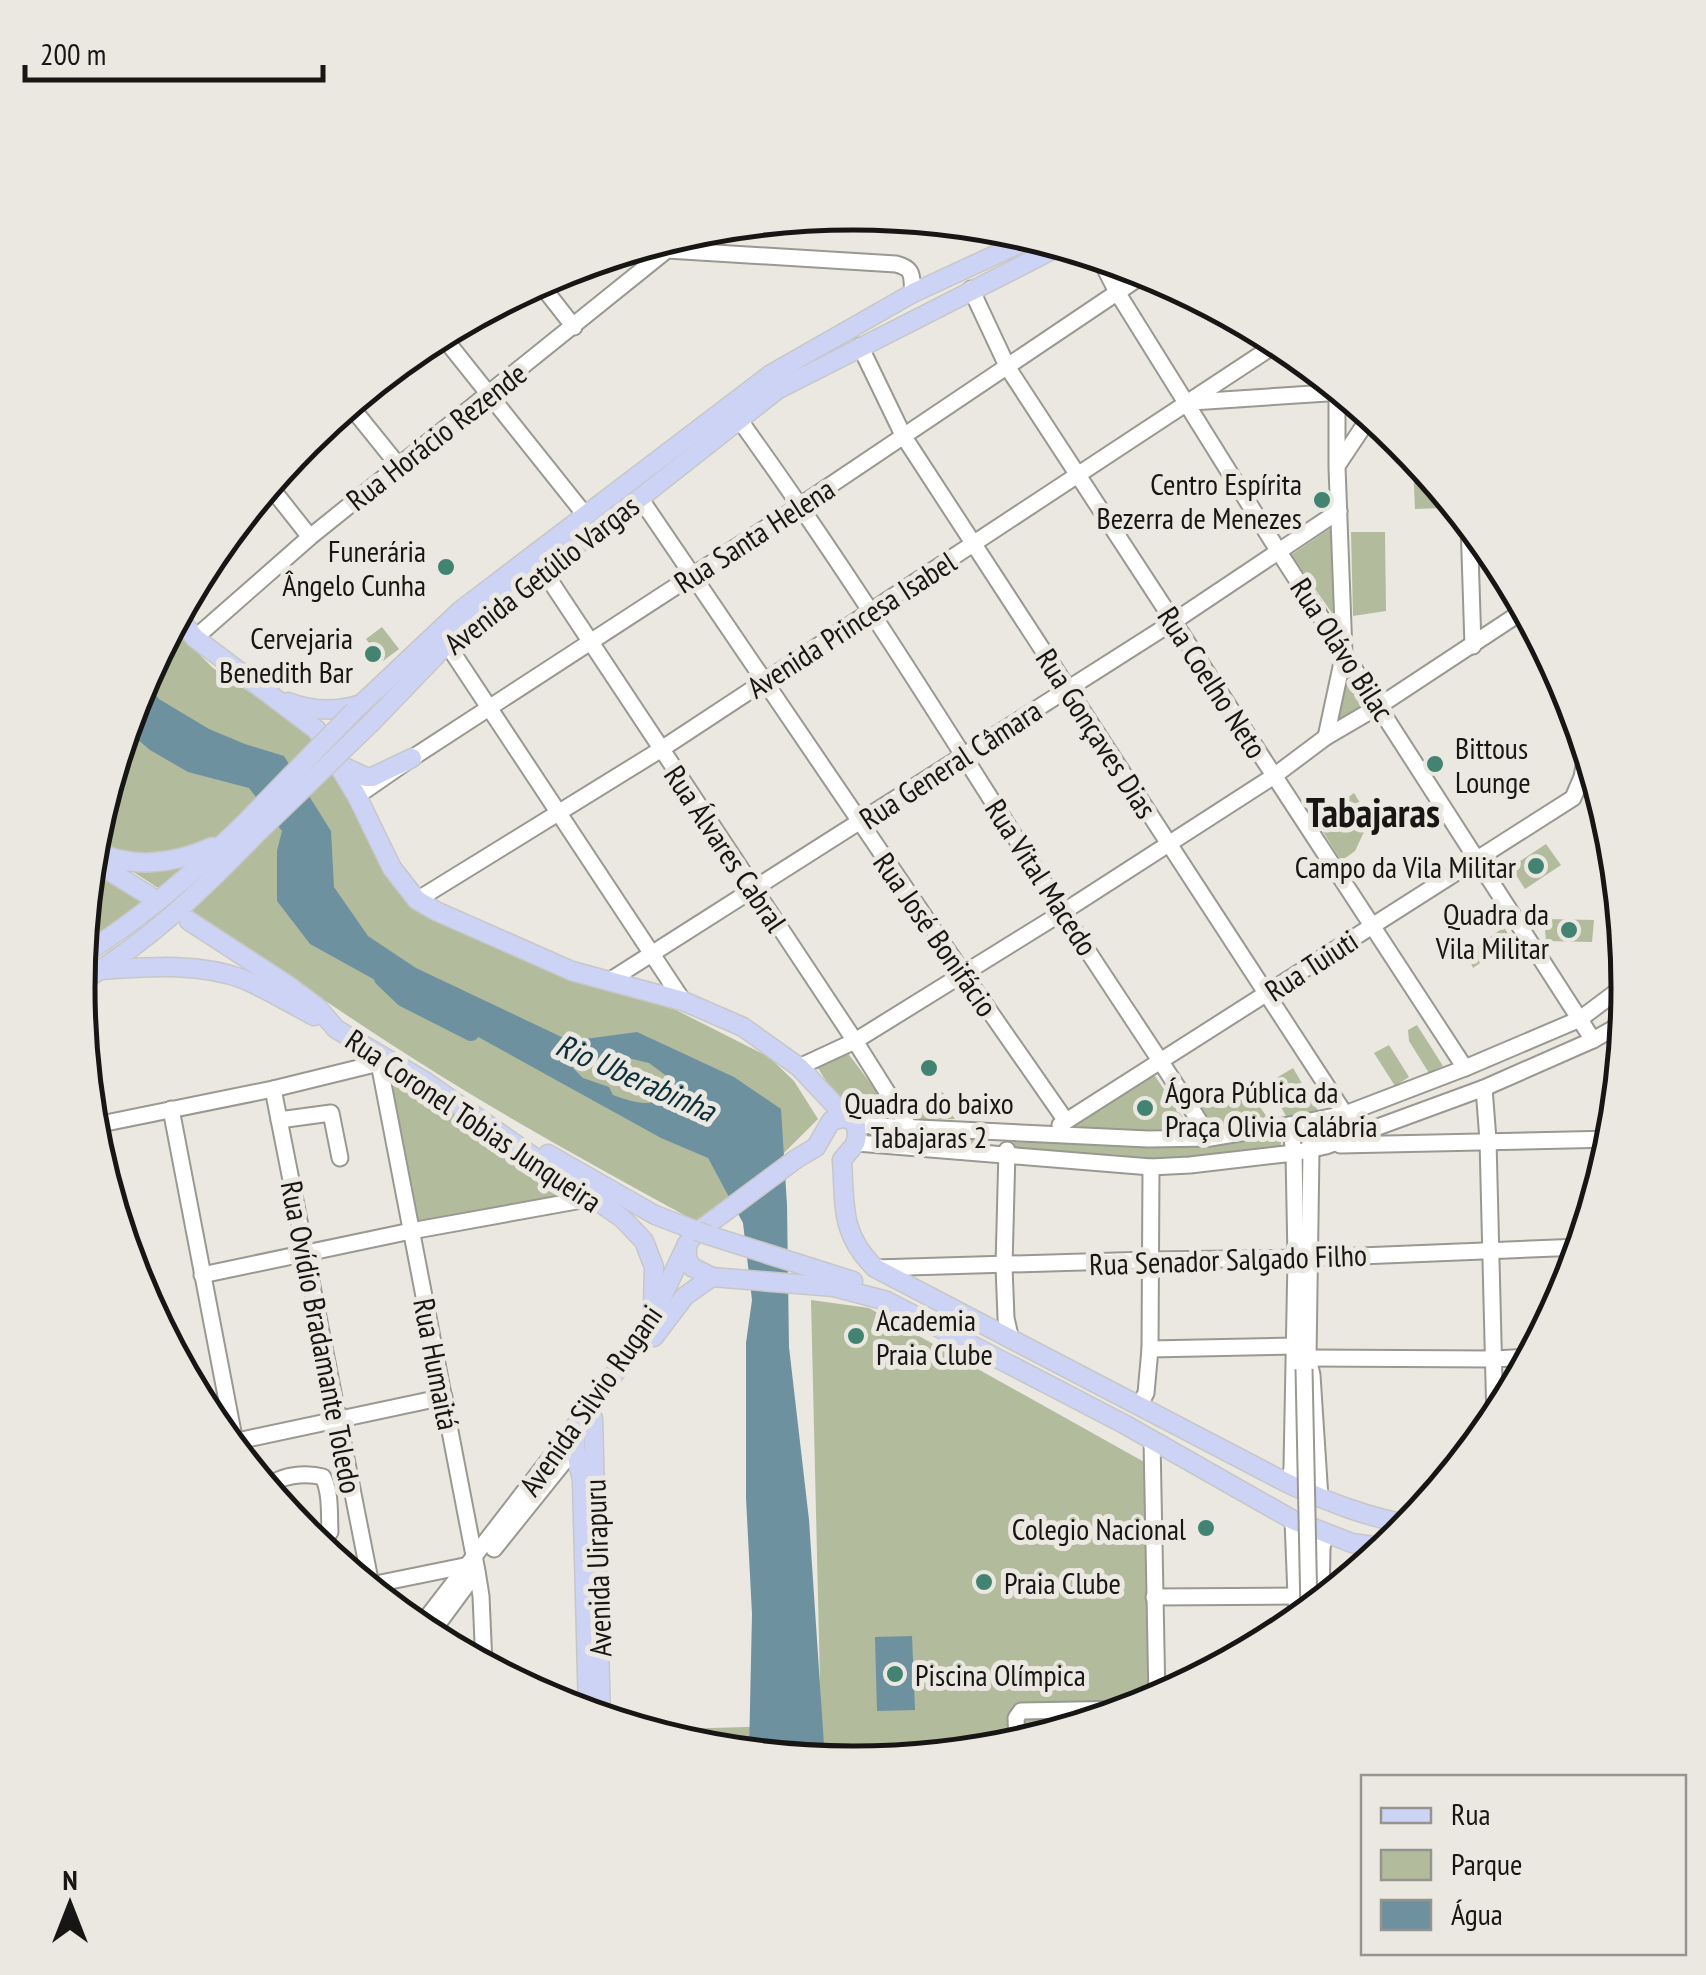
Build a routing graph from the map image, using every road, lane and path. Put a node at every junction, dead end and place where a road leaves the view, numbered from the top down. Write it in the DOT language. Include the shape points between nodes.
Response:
graph roads {
  1 [pos="691,247"];
  2 [pos="1013,247"];
  3 [pos="1043,254"];
  4 [pos="650,257"];
  5 [pos="1107,274"];
  6 [pos="1131,283"];
  7 [pos="971,289"];
  8 [pos="1116,292"];
  9 [pos="913,293"];
  10 [pos="548,294"];
  11 [pos="574,327"];
  12 [pos="450,346"];
  13 [pos="860,346"];
  14 [pos="1266,352"];
  15 [pos="1008,368"];
  16 [pos="775,381"];
  17 [pos="1321,391"];
  18 [pos="490,394"];
  19 [pos="1188,402"];
  20 [pos="1339,406"];
  21 [pos="357,415"];
  22 [pos="738,418"];
  23 [pos="1363,428"];
  24 [pos="904,437"];
  25 [pos="700,439"];
  26 [pos="398,465"];
  27 [pos="1337,467"];
  28 [pos="1079,475"];
  29 [pos="277,495"];
  30 [pos="640,498"];
  31 [pos="801,506"];
  32 [pos="1339,511"];
  33 [pos="586,516"];
  34 [pos="310,536"];
  35 [pos="975,543"];
  36 [pos="1470,548"];
  37 [pos="1279,552"];
  38 [pos="542,570"];
  39 [pos="693,574"];
  40 [pos="872,611"];
  41 [pos="466,616"];
  42 [pos="1514,618"];
  43 [pos="1173,622"];
  44 [pos="187,627"];
  45 [pos="196,638"];
  46 [pos="591,642"];
  47 [pos="447,644"];
  48 [pos="1473,646"];
  49 [pos="1344,653"];
  50 [pos="764,680"];
  51 [pos="260,688"];
  52 [pos="1068,688"];
  53 [pos="1379,706"];
  54 [pos="358,707"];
  55 [pos="490,708"];
  56 [pos="1326,736"];
  57 [pos="660,750"];
  58 [pos="964,755"];
  59 [pos="412,758"];
  60 [pos="338,764"];
  61 [pos="1274,776"];
  62 [pos="1581,779"];
  63 [pos="357,796"];
  64 [pos="560,814"];
  65 [pos="860,822"];
  66 [pos="250,829"];
  67 [pos="226,840"];
  68 [pos="1168,843"];
  69 [pos="107,857"];
  70 [pos="1477,860"];
  71 [pos="105,868"];
  72 [pos="754,890"];
  73 [pos="150,896"];
  74 [pos="417,900"];
  75 [pos="1062,912"];
  76 [pos="189,921"];
  77 [pos="1370,927"];
  78 [pos="97,946"];
  79 [pos="650,954"];
  80 [pos="100,970"];
  81 [pos="96,973"];
  82 [pos="963,973"];
  83 [pos="609,981"];
  84 [pos="1267,994"];
  85 [pos="1611,996"];
  86 [pos="683,1001"];
  87 [pos="1580,1019"];
  88 [pos="336,1029"];
  89 [pos="1609,1032"];
  90 [pos="1594,1040"];
  91 [pos="855,1041"];
  92 [pos="380,1059"];
  93 [pos="1161,1060"];
  94 [pos="799,1068"];
  95 [pos="1464,1068"];
  96 [pos="423,1080"];
  97 [pos="1484,1088"];
  98 [pos="273,1089"];
  99 [pos="171,1109"];
  100 [pos="1345,1114"];
  101 [pos="279,1120"];
  102 [pos="1066,1121"];
  103 [pos="108,1122"];
  104 [pos="1307,1122"];
  105 [pos="1290,1125"];
  106 [pos="909,1127"];
  107 [pos="853,1128"];
  108 [pos="1004,1133"];
  109 [pos="1049,1134"];
  110 [pos="1210,1138"];
  111 [pos="1595,1139"];
  112 [pos="1488,1140"];
  113 [pos="816,1147"];
  114 [pos="1319,1148"];
  115 [pos="1294,1153"];
  116 [pos="1002,1156"];
  117 [pos="340,1158"];
  118 [pos="842,1160"];
  119 [pos="1151,1166"];
  120 [pos="593,1198"];
  121 [pos="411,1230"];
  122 [pos="697,1237"];
  123 [pos="1565,1247"];
  124 [pos="1491,1249"];
  125 [pos="306,1254"];
  126 [pos="1304,1258"];
  127 [pos="1150,1260"];
  128 [pos="1004,1266"];
  129 [pos="876,1268"];
  130 [pos="202,1276"];
  131 [pos="712,1277"];
  132 [pos="654,1318"];
  133 [pos="922,1319"];
  134 [pos="1010,1340"];
  135 [pos="1295,1346"];
  136 [pos="1150,1350"];
  137 [pos="1514,1358"];
  138 [pos="1494,1359"];
  139 [pos="1306,1364"];
  140 [pos="1495,1390"];
  141 [pos="444,1397"];
  142 [pos="1139,1406"];
  143 [pos="227,1415"];
  144 [pos="594,1418"];
  145 [pos="339,1420"];
  146 [pos="575,1426"];
  147 [pos="1152,1440"];
  148 [pos="247,1442"];
  149 [pos="1316,1444"];
  150 [pos="1292,1446"];
  151 [pos="575,1448"];
  152 [pos="278,1480"];
  153 [pos="1289,1484"];
  154 [pos="1320,1498"];
  155 [pos="1293,1520"];
  156 [pos="1390,1522"];
  157 [pos="1325,1533"];
  158 [pos="328,1534"];
  159 [pos="1366,1545"];
  160 [pos="474,1565"];
  161 [pos="365,1567"];
  162 [pos="1295,1568"];
  163 [pos="1322,1570"];
  164 [pos="384,1582"];
  165 [pos="1322,1583"];
  166 [pos="1309,1593"];
  167 [pos="1297,1596"];
  168 [pos="1154,1597"];
  169 [pos="1297,1601"];
  170 [pos="429,1616"];
  171 [pos="437,1621"];
  172 [pos="483,1649"];
  173 [pos="1157,1681"];
  174 [pos="588,1697"];
  175 [pos="601,1702"];
  176 [pos="1083,1709"];
  177 [pos="1017,1727"];
  1 -- 9 [label="street" via="896,264 910,271"];
  2 -- 9 [label="main road, Avenida Getúlio Vargas"];
  3 -- 7 [label="main road, Avenida Getúlio Vargas"];
  4 -- 11 [label="street, Rua Horácio Rezende"];
  5 -- 8 [label="street, Rua Olávo Bilac"];
  6 -- 8 [label="street, Rua Santa Helena"];
  7 -- 13 [label="main road, Avenida Getúlio Vargas"];
  7 -- 15 [label="street, Rua Coelho Neto"];
  8 -- 15 [label="street, Rua Santa Helena"];
  8 -- 19 [label="street, Rua Olávo Bilac"];
  9 -- 16 [label="main road, Avenida Getúlio Vargas"];
  10 -- 11 [label="street"];
  11 -- 18 [label="street, Rua Horácio Rezende"];
  12 -- 18 [label="street"];
  13 -- 16 [label="main road, Avenida Getúlio Vargas"];
  13 -- 24 [label="street, Rua Gonçaves Dias"];
  14 -- 19 [label="street, Avenida Princesa Isabel"];
  15 -- 24 [label="street, Rua Santa Helena"];
  15 -- 28 [label="street, Rua Coelho Neto"];
  16 -- 22 [label="main road, Avenida Getúlio Vargas"];
  16 -- 25 [label="main road, Avenida Getúlio Vargas"];
  17 -- 19 [label="street"];
  18 -- 26 [label="street, Rua Horácio Rezende"];
  18 -- 33 [label="street"];
  19 -- 28 [label="street, Avenida Princesa Isabel"];
  19 -- 37 [label="street, Rua Olávo Bilac"];
  20 -- 27 [label="street"];
  21 -- 26 [label="street"];
  22 -- 25 [label="main road, Avenida Getúlio Vargas"];
  22 -- 31 [label="street, Rua Vital Macedo"];
  23 -- 27 [label="street"];
  24 -- 31 [label="street, Rua Santa Helena"];
  24 -- 35 [label="street, Rua Gonçaves Dias"];
  25 -- 30 [label="main road, Avenida Getúlio Vargas"];
  25 -- 33 [label="main road, Avenida Getúlio Vargas"];
  26 -- 34 [label="street, Rua Horácio Rezende"];
  27 -- 32 [label="street"];
  28 -- 35 [label="street, Avenida Princesa Isabel"];
  28 -- 43 [label="street, Rua Coelho Neto"];
  29 -- 34 [label="street"];
  30 -- 38 [label="main road, Avenida Getúlio Vargas"];
  30 -- 39 [label="street, Rua José Bonifácio"];
  31 -- 39 [label="street, Rua Santa Helena"];
  31 -- 40 [label="street, Rua Vital Macedo"];
  32 -- 37 [label="street, Rua General Câmara"];
  32 -- 49 [label="street"];
  33 -- 41 [label="main road, Avenida Getúlio Vargas"];
  34 -- 45 [label="street, Rua Horácio Rezende"];
  35 -- 40 [label="street, Avenida Princesa Isabel"];
  35 -- 52 [label="street, Rua Gonçaves Dias"];
  36 -- 48 [label="street"];
  37 -- 43 [label="street, Rua General Câmara"];
  37 -- 49 [label="street, Rua Olávo Bilac"];
  38 -- 41 [label="main road, Avenida Getúlio Vargas"];
  38 -- 46 [label="street, Rua Álvares Cabral"];
  39 -- 46 [label="street, Rua Santa Helena"];
  39 -- 50 [label="street, Rua José Bonifácio"];
  40 -- 50 [label="street, Avenida Princesa Isabel"];
  40 -- 58 [label="street, Rua Vital Macedo"];
  41 -- 47 [label="main road, Avenida Getúlio Vargas"];
  41 -- 54 [label="main road, Avenida Getúlio Vargas"];
  42 -- 48 [label="street"];
  43 -- 52 [label="street, Rua General Câmara"];
  43 -- 61 [label="street, Rua Coelho Neto"];
  44 -- 45 [label="main road"];
  45 -- 51 [label="main road"];
  46 -- 55 [label="street, Rua Santa Helena"];
  46 -- 57 [label="street, Rua Álvares Cabral"];
  47 -- 55 [label="street"];
  47 -- 66 [label="main road, Avenida Getúlio Vargas, bridge" via="372,722"];
  48 -- 53 [label="street"];
  49 -- 53 [label="street, Rua Olávo Bilac"];
  49 -- 56 [label="street"];
  50 -- 57 [label="street, Avenida Princesa Isabel"];
  50 -- 65 [label="street, Rua José Bonifácio"];
  51 -- 54 [label="main road" via="304,708"];
  51 -- 60 [label="main road" via="317,730"];
  52 -- 58 [label="street, Rua General Câmara"];
  52 -- 68 [label="street, Rua Gonçaves Dias"];
  53 -- 56 [label="street"];
  53 -- 70 [label="street, Rua Olávo Bilac"];
  54 -- 66 [label="main road, Avenida Getúlio Vargas, bridge"];
  55 -- 59 [label="street, Rua Santa Helena"];
  55 -- 64 [label="street"];
  56 -- 61 [label="street"];
  57 -- 64 [label="street, Avenida Princesa Isabel"];
  57 -- 72 [label="street, Rua Álvares Cabral"];
  58 -- 65 [label="street, Rua General Câmara"];
  58 -- 75 [label="street, Rua Vital Macedo"];
  59 -- 60 [label="main road" via="372,778"];
  59 -- 63 [label="street, Rua Santa Helena"];
  60 -- 63 [label="main road"];
  61 -- 68 [label="street"];
  61 -- 77 [label="street, Rua Coelho Neto"];
  62 -- 70 [label="street, Rua Tuiuti" via="1574,798"];
  63 -- 74 [label="main road" via="392,868"];
  64 -- 74 [label="street, Avenida Princesa Isabel"];
  64 -- 79 [label="street"];
  65 -- 72 [label="street, Rua General Câmara"];
  65 -- 82 [label="street, Rua José Bonifácio"];
  66 -- 67 [label="main road, Avenida Getúlio Vargas"];
  66 -- 80 [label="main road, Avenida Getúlio Vargas" via="178,912"];
  67 -- 69 [label="main road" via="164,862"];
  67 -- 78 [label="main road, Avenida Getúlio Vargas" via="160,901"];
  68 -- 75 [label="street"];
  68 -- 84 [label="street, Rua Gonçaves Dias"];
  70 -- 77 [label="street, Rua Tuiuti"];
  70 -- 87 [label="street, Rua Olávo Bilac"];
  71 -- 73 [label="main road"];
  72 -- 79 [label="street, Rua General Câmara"];
  72 -- 91 [label="street, Rua Álvares Cabral"];
  74 -- 83 [label="main road" via="572,971"];
  75 -- 82 [label="street"];
  75 -- 93 [label="street, Rua Vital Macedo"];
  76 -- 88 [label="main road, Rua Coronel Tobias Junqueira" via="318,1007"];
  77 -- 84 [label="street, Rua Tuiuti"];
  77 -- 95 [label="street, Rua Coelho Neto"];
  79 -- 83 [label="street, Rua General Câmara"];
  79 -- 86 [label="street"];
  80 -- 81 [label="main road, Avenida Getúlio Vargas"];
  80 -- 88 [label="main road" via="209,970 242,979"];
  82 -- 91 [label="street"];
  82 -- 102 [label="street, Rua José Bonifácio"];
  83 -- 86 [label="main road"];
  84 -- 93 [label="street, Rua Tuiuti"];
  84 -- 100 [label="street, Rua Gonçaves Dias"];
  85 -- 87 [label="street"];
  86 -- 94 [label="main road" via="744,1027"];
  87 -- 90 [label="street, Rua Olávo Bilac"];
  87 -- 95 [label="street"];
  88 -- 92 [label="main road, Rua Coronel Tobias Junqueira"];
  89 -- 90 [label="street"];
  90 -- 97 [label="street"];
  91 -- 94 [label="street"];
  91 -- 106 [label="street, Rua Álvares Cabral"];
  92 -- 96 [label="main road, Rua Coronel Tobias Junqueira"];
  92 -- 98 [label="street"];
  92 -- 121 [label="street, Rua Humaitá"];
  93 -- 102 [label="street, Rua Tuiuti"];
  93 -- 110 [label="street, Rua Vital Macedo"];
  94 -- 107 [label="main road"];
  95 -- 100 [label="street"];
  96 -- 120 [label="main road, Rua Coronel Tobias Junqueira"];
  96 -- 122 [label="main road"];
  97 -- 112 [label="street"];
  97 -- 114 [label="street"];
  98 -- 99 [label="street"];
  98 -- 101 [label="street, Rua Ovídio Bradamante Toledo"];
  99 -- 103 [label="street"];
  99 -- 130 [label="street"];
  100 -- 104 [label="street"];
  101 -- 117 [label="street" via="331,1113"];
  101 -- 125 [label="street, Rua Ovídio Bradamante Toledo"];
  102 -- 109 [label="street, Rua Tuiuti"];
  104 -- 105 [label="street"];
  104 -- 114 [label="street"];
  105 -- 110 [label="street"];
  105 -- 115 [label="street"];
  106 -- 107 [label="street"];
  106 -- 108 [label="street"];
  107 -- 113 [label="main road, Avenida Silvio Rugani" via="831,1121"];
  107 -- 116 [label="street"];
  107 -- 118 [label="main road"];
  108 -- 109 [label="street"];
  108 -- 116 [label="street"];
  109 -- 110 [label="street"];
  111 -- 112 [label="street"];
  112 -- 114 [label="street"];
  112 -- 124 [label="street"];
  113 -- 118 [label="main road" via="832,1149"];
  113 -- 122 [label="main road, Avenida Silvio Rugani"];
  114 -- 115 [label="street"];
  114 -- 126 [label="street"];
  115 -- 119 [label="street"];
  115 -- 126 [label="street"];
  116 -- 119 [label="street"];
  116 -- 128 [label="street"];
  118 -- 129 [label="main road" via="846,1218 859,1252"];
  119 -- 127 [label="street"];
  120 -- 121 [label="street"];
  120 -- 132 [label="main road, Rua Coronel Tobias Junqueira" via="644,1240 654,1267"];
  121 -- 125 [label="street"];
  121 -- 141 [label="street, Rua Humaitá"];
  122 -- 131 [label="main road" via="687,1259"];
  122 -- 132 [label="main road, Avenida Silvio Rugani"];
  122 -- 133 [label="main road" via="874,1287"];
  123 -- 124 [label="street, Rua Senador Salgado Filho"];
  124 -- 126 [label="street, Rua Senador Salgado Filho"];
  124 -- 138 [label="street"];
  125 -- 130 [label="street"];
  125 -- 145 [label="street, Rua Ovídio Bradamante Toledo"];
  126 -- 127 [label="street, Rua Senador Salgado Filho"];
  126 -- 135 [label="street"];
  126 -- 139 [label="street"];
  127 -- 128 [label="street, Rua Senador Salgado Filho"];
  127 -- 136 [label="street"];
  128 -- 129 [label="street, Rua Senador Salgado Filho"];
  128 -- 134 [label="street"];
  129 -- 134 [label="main road"];
  130 -- 143 [label="street"];
  131 -- 133 [label="main road" via="834,1287"];
  131 -- 144 [label="main road, Avenida Silvio Rugani" via="673,1310"];
  132 -- 146 [label="main road, Avenida Silvio Rugani"];
  133 -- 147 [label="main road"];
  134 -- 142 [label="main road"];
  135 -- 136 [label="street"];
  135 -- 139 [label="street"];
  135 -- 150 [label="street"];
  136 -- 142 [label="street"];
  137 -- 138 [label="street"];
  138 -- 139 [label="street"];
  138 -- 140 [label="street"];
  139 -- 149 [label="street"];
  139 -- 166 [label="street, bridge"];
  141 -- 145 [label="street"];
  141 -- 160 [label="street, Rua Humaitá"];
  142 -- 153 [label="main road"];
  144 -- 151 [label="main road, Avenida Silvio Rugani"];
  144 -- 175 [label="main road, Avenida Uirapuru"];
  145 -- 148 [label="street"];
  145 -- 161 [label="street, Rua Ovídio Bradamante Toledo"];
  146 -- 151 [label="main road, Avenida Uirapuru"];
  146 -- 160 [label="street, Avenida Silvio Rugani"];
  147 -- 155 [label="main road"];
  147 -- 168 [label="street"];
  149 -- 150 [label="street" via="1303,1458"];
  149 -- 154 [label="street"];
  150 -- 153 [label="street"];
  151 -- 160 [label="street, Avenida Silvio Rugani"];
  151 -- 174 [label="main road, Avenida Uirapuru" via="582,1480"];
  152 -- 158 [label="street" via="322,1477"];
  153 -- 154 [label="main road"];
  154 -- 156 [label="main road"];
  155 -- 157 [label="main road"];
  155 -- 162 [label="street"];
  157 -- 159 [label="main road"];
  157 -- 163 [label="street"];
  160 -- 164 [label="street"];
  160 -- 170 [label="street, Avenida Silvio Rugani"];
  160 -- 171 [label="street, Avenida Silvio Rugani"];
  160 -- 172 [label="street, Rua Humaitá"];
  162 -- 163 [label="street" via="1300,1559 1312,1559"];
  162 -- 167 [label="street"];
  163 -- 165 [label="street"];
  167 -- 168 [label="street"];
  167 -- 169 [label="street"];
  168 -- 173 [label="street"];
  176 -- 177 [label="street" via="1025,1710 1017,1714"];
}
